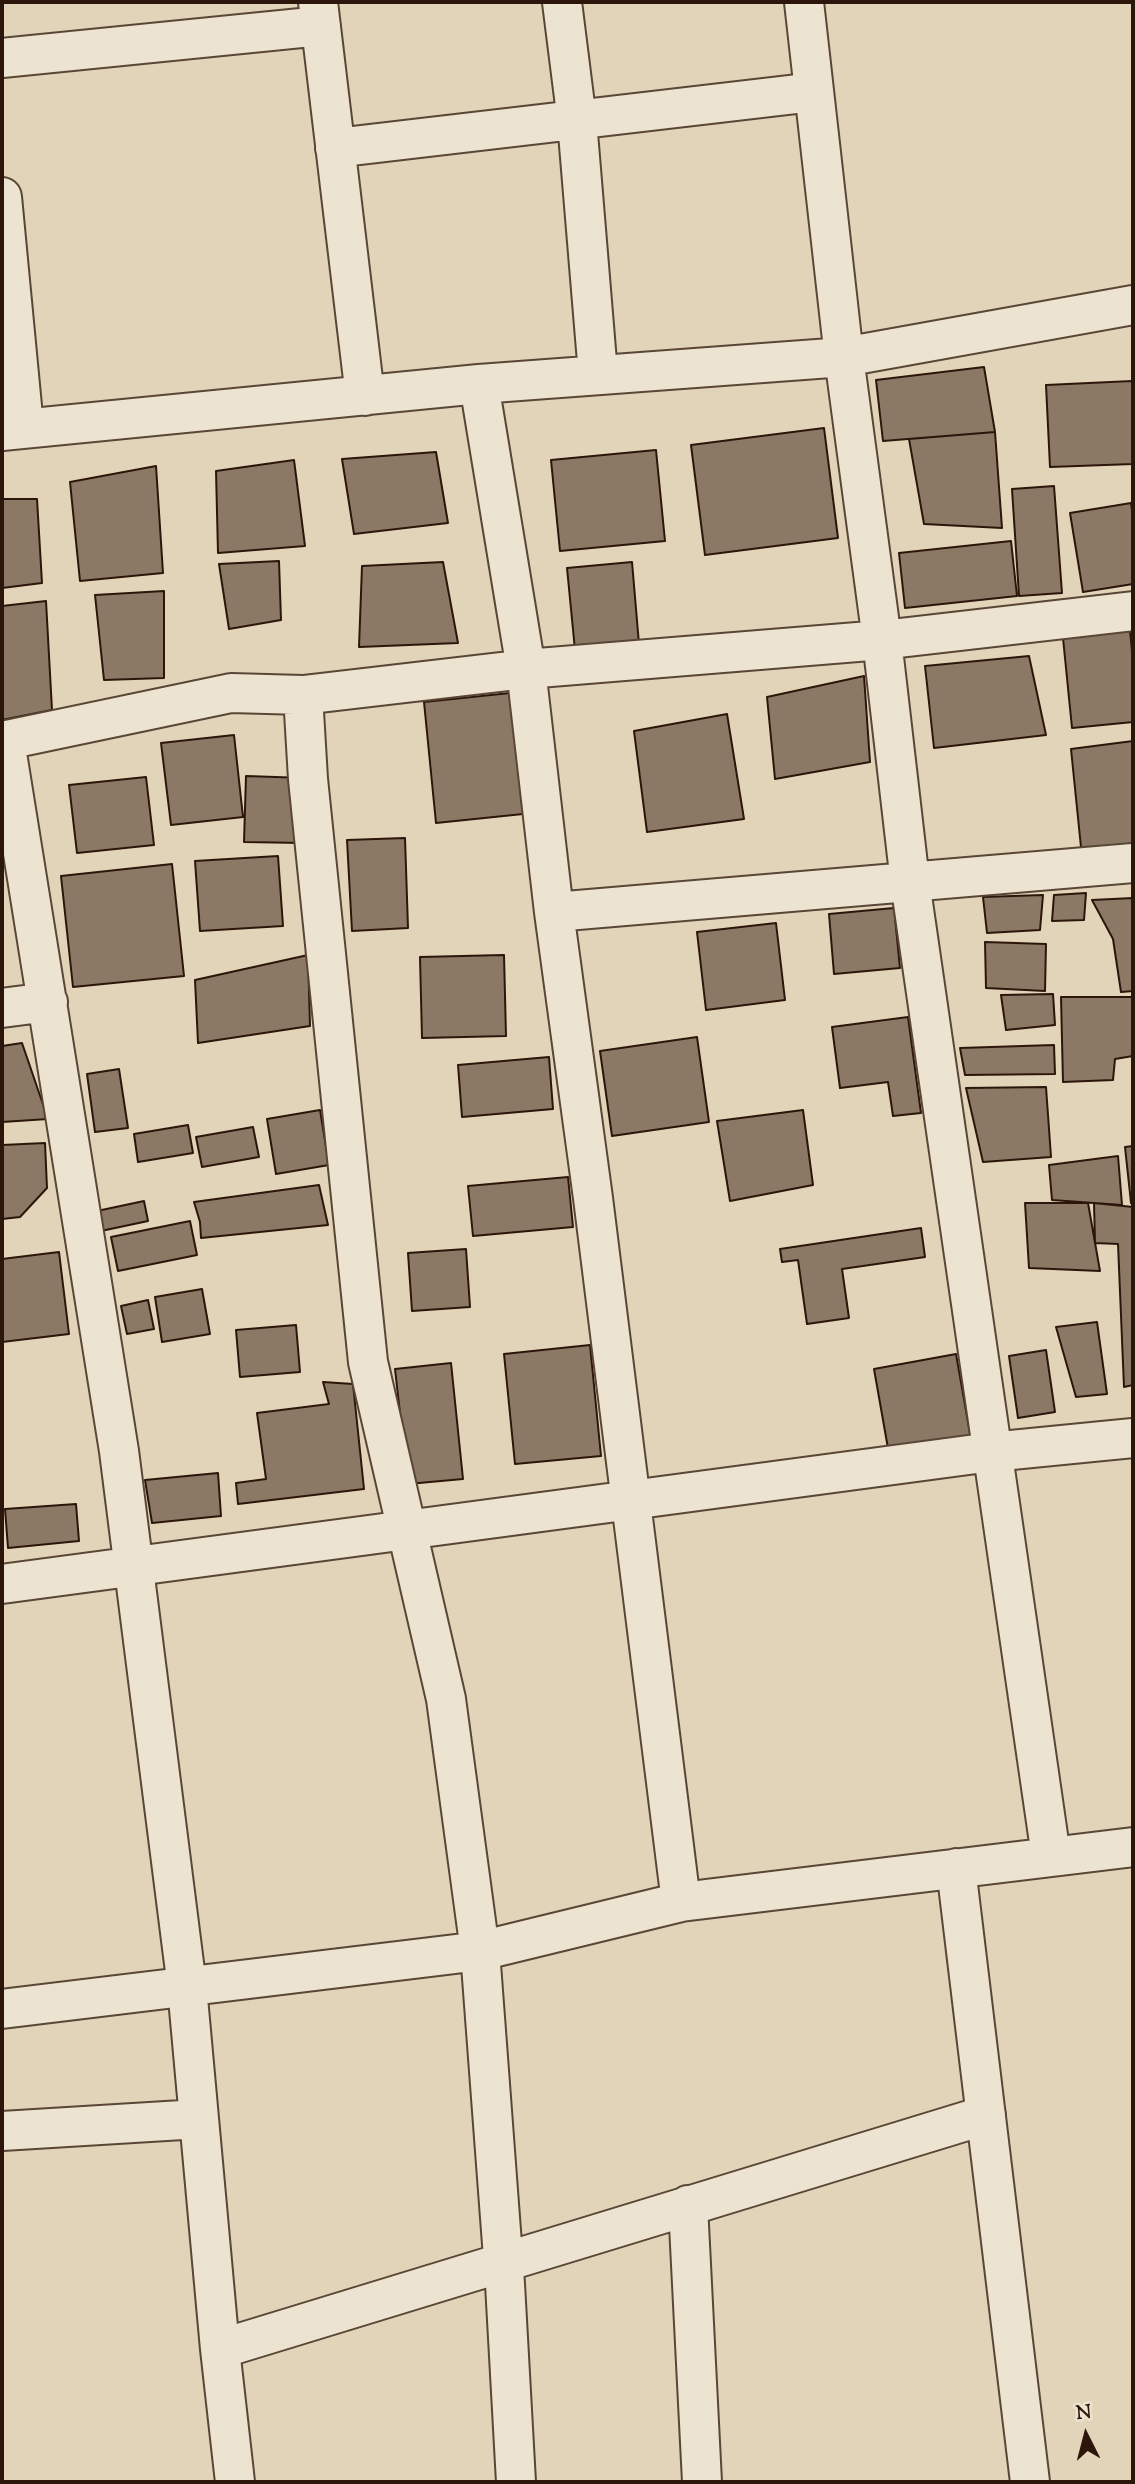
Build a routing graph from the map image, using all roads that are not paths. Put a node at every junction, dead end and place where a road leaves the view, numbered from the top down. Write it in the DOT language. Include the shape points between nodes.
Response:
graph roads {
  1 [pos="562,2"];
  2 [pos="804,2"];
  3 [pos="320,14"];
  4 [pos="2,58"];
  5 [pos="814,92"];
  6 [pos="577,121"];
  7 [pos="335,148"];
  8 [pos="2,197"];
  9 [pos="1133,305"];
  10 [pos="844,357"];
  11 [pos="598,374"];
  12 [pos="479,384"];
  13 [pos="365,396"];
  14 [pos="13,429"];
  15 [pos="1133,611"];
  16 [pos="882,640"];
  17 [pos="526,669"];
  18 [pos="303,695"];
  19 [pos="3,741"];
  20 [pos="1133,863"];
  21 [pos="910,882"];
  22 [pos="554,912"];
  23 [pos="48,1002"];
  24 [pos="2,1008"];
  25 [pos="1133,1438"];
  26 [pos="991,1452"];
  27 [pos="631,1501"];
  28 [pos="407,1531"];
  29 [pos="134,1567"];
  30 [pos="2,1584"];
  31 [pos="1133,1847"];
  32 [pos="1051,1856"];
  33 [pos="956,1868"];
  34 [pos="681,1902"];
  35 [pos="480,1951"];
  36 [pos="187,1986"];
  37 [pos="2,2009"];
  38 [pos="986,2115"];
  39 [pos="199,2119"];
  40 [pos="2,2131"];
  41 [pos="688,2205"];
  42 [pos="504,2263"];
  43 [pos="220,2349"];
  44 [pos="235,2482"];
  45 [pos="516,2482"];
  46 [pos="702,2482"];
  47 [pos="1030,2482"];
  1 -- 6 [label="street"];
  2 -- 5 [label="street"];
  3 -- 4 [label="street"];
  3 -- 7 [label="street"];
  5 -- 6 [label="street"];
  5 -- 10 [label="street"];
  6 -- 7 [label="street"];
  6 -- 11 [label="street"];
  7 -- 13 [label="street"];
  8 -- 14 [label="street"];
  9 -- 10 [label="street"];
  10 -- 11 [label="street"];
  10 -- 16 [label="street"];
  11 -- 12 [label="street"];
  12 -- 13 [label="street"];
  12 -- 17 [label="street"];
  13 -- 14 [label="street"];
  15 -- 16 [label="street"];
  16 -- 17 [label="street"];
  16 -- 21 [label="street"];
  17 -- 18 [label="street"];
  17 -- 22 [label="street"];
  18 -- 19 [label="street" via="231,694"];
  18 -- 28 [label="street" via="369,1362"];
  19 -- 23 [label="street"];
  20 -- 21 [label="street"];
  21 -- 22 [label="street"];
  21 -- 26 [label="street"];
  22 -- 27 [label="street"];
  23 -- 24 [label="street"];
  23 -- 29 [label="street"];
  25 -- 26 [label="street"];
  26 -- 27 [label="street"];
  26 -- 32 [label="street"];
  27 -- 28 [label="street"];
  27 -- 34 [label="street"];
  28 -- 29 [label="street"];
  28 -- 35 [label="street" via="446,1699"];
  29 -- 30 [label="street"];
  29 -- 36 [label="street"];
  31 -- 32 [label="street"];
  32 -- 33 [label="street"];
  33 -- 34 [label="street"];
  33 -- 38 [label="street"];
  34 -- 35 [label="street"];
  35 -- 36 [label="street"];
  35 -- 42 [label="street"];
  36 -- 37 [label="street"];
  36 -- 39 [label="street"];
  38 -- 41 [label="street"];
  38 -- 47 [label="street"];
  39 -- 40 [label="street"];
  39 -- 43 [label="street"];
  41 -- 42 [label="street"];
  41 -- 46 [label="street"];
  42 -- 43 [label="street"];
  42 -- 45 [label="street"];
  43 -- 44 [label="street"];
}
